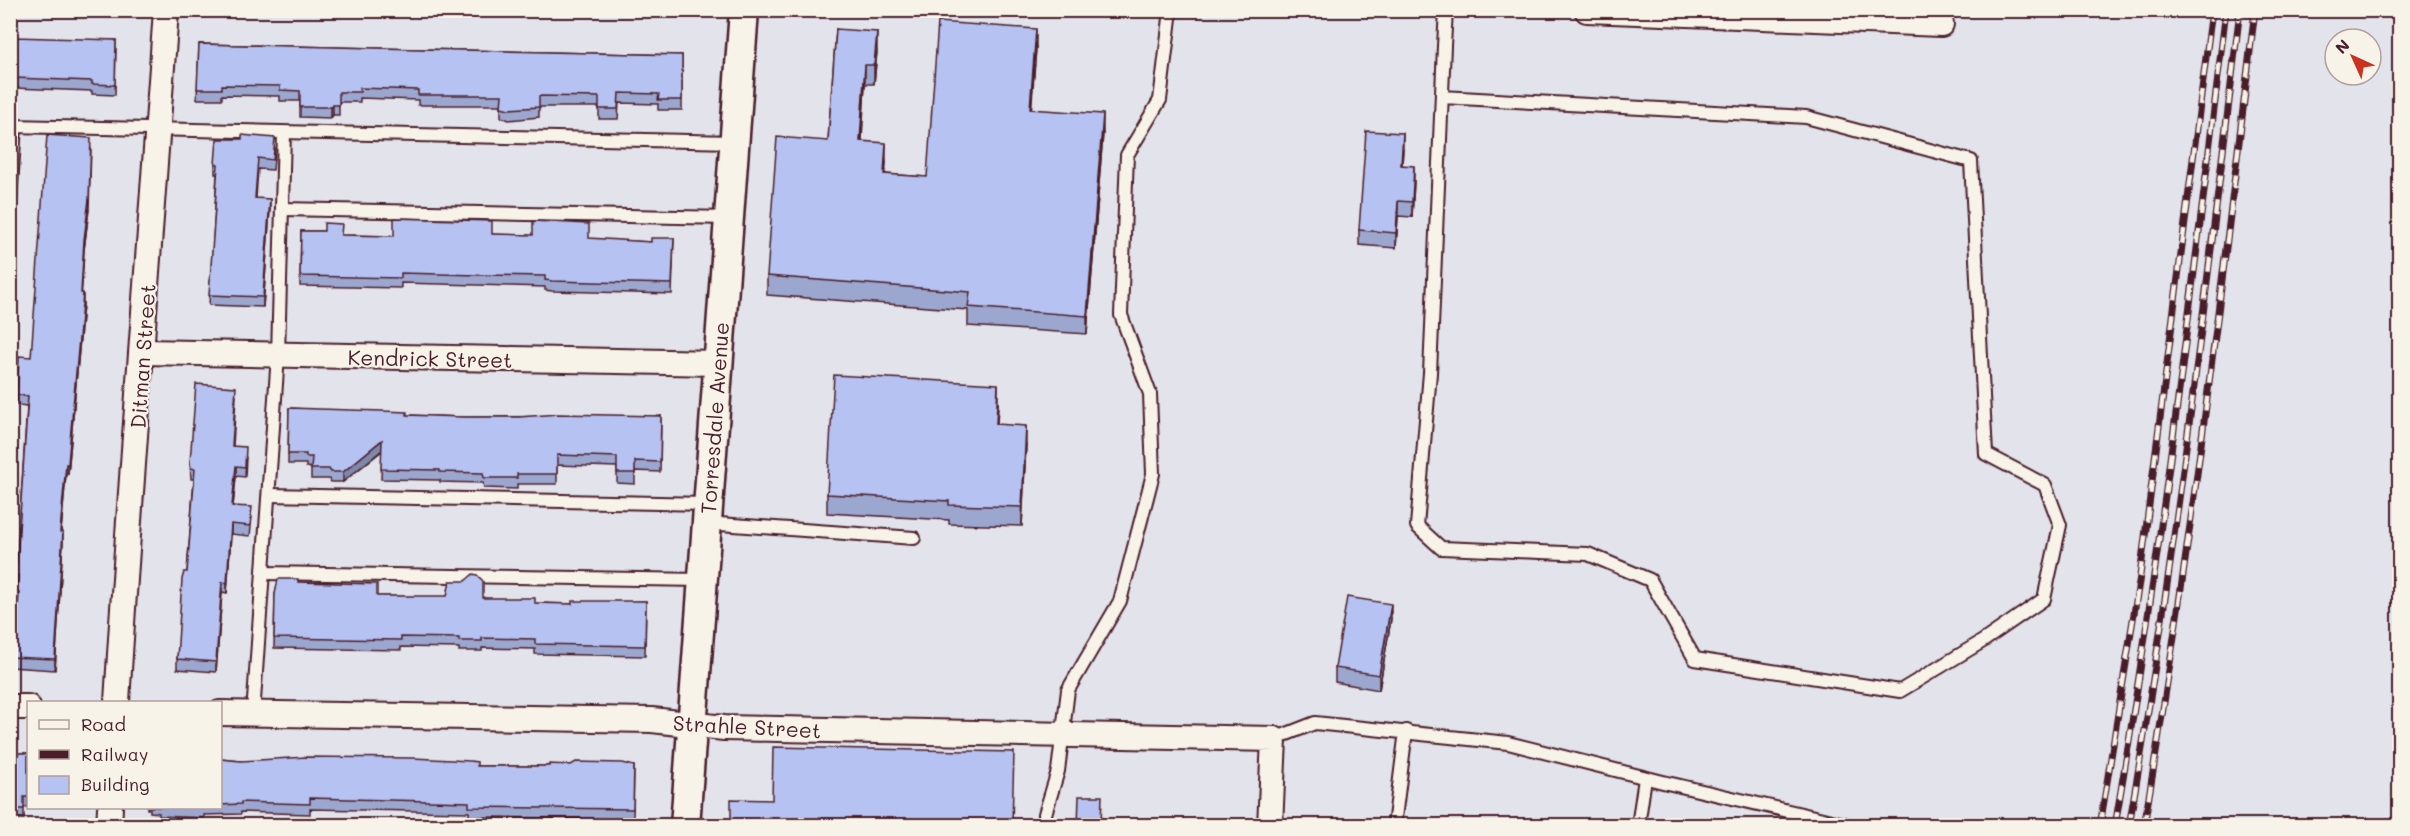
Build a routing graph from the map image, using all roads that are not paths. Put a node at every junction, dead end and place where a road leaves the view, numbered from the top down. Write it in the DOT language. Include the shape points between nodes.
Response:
graph roads {
  1 [pos="166,10"];
  2 [pos="744,10"];
  3 [pos="1171,10"];
  4 [pos="1446,10"];
  5 [pos="1587,10"];
  6 [pos="1712,12"];
  7 [pos="1941,24"];
  8 [pos="1442,97"];
  9 [pos="13,126"];
  10 [pos="158,130"];
  11 [pos="285,133"];
  12 [pos="734,142"];
  13 [pos="10,202"];
  14 [pos="282,209"];
  15 [pos="729,218"];
  16 [pos="142,352"];
  17 [pos="279,355"];
  18 [pos="718,363"];
  19 [pos="269,495"];
  20 [pos="707,514"];
  21 [pos="914,538"];
  22 [pos="263,573"];
  23 [pos="702,580"];
  24 [pos="117,701"];
  25 [pos="10,707"];
  26 [pos="27,707"];
  27 [pos="222,713"];
  28 [pos="253,715"];
  29 [pos="692,725"];
  30 [pos="1407,731"];
  31 [pos="1061,735"];
  32 [pos="1274,739"];
  33 [pos="1645,778"];
  34 [pos="110,809"];
  35 [pos="109,825"];
  36 [pos="685,825"];
  37 [pos="1046,825"];
  38 [pos="1270,825"];
  39 [pos="1394,825"];
  40 [pos="1638,825"];
  41 [pos="1853,825"];
  1 -- 10 [label="street, Ditman Street"];
  2 -- 12 [label="street, Torresdale Avenue"];
  3 -- 31 [label="lane" via="1160,100 1127,155 1121,315 1150,394 1153,474 1120,601 1068,690"];
  4 -- 8 [label="lane"];
  5 -- 6 [label="street"];
  6 -- 7 [label="street"];
  8 -- 8 [label="lane" via="1430,373 1417,526 1441,548 1588,554 1650,580 1695,659 1900,691 1983,641 2043,598 2060,525 2045,485 1986,454 1971,161 1806,117"];
  9 -- 10 [label="lane"];
  9 -- 13 [label="lane"];
  10 -- 11 [label="lane"];
  10 -- 16 [label="street, Ditman Street"];
  11 -- 12 [label="lane"];
  11 -- 14 [label="lane"];
  12 -- 15 [label="street, Torresdale Avenue"];
  14 -- 15 [label="lane"];
  14 -- 17 [label="lane"];
  15 -- 18 [label="street, Torresdale Avenue"];
  16 -- 17 [label="street, Kendrick Street"];
  16 -- 24 [label="street, Ditman Street"];
  17 -- 18 [label="street, Kendrick Street"];
  17 -- 19 [label="lane"];
  18 -- 20 [label="street, Torresdale Avenue"];
  19 -- 20 [label="lane"];
  19 -- 22 [label="lane"];
  20 -- 21 [label="lane"];
  20 -- 23 [label="street, Torresdale Avenue"];
  22 -- 23 [label="lane"];
  22 -- 28 [label="lane"];
  23 -- 29 [label="street, Torresdale Avenue"];
  25 -- 26 [label="street"];
  27 -- 28 [label="street, Strahle Street"];
  28 -- 29 [label="street, Strahle Street" via="652,720"];
  29 -- 31 [label="street, Strahle Street"];
  29 -- 36 [label="street, Torresdale Avenue"];
  30 -- 32 [label="lane" via="1315,723"];
  30 -- 33 [label="lane" via="1508,743"];
  30 -- 39 [label="lane"];
  31 -- 32 [label="street, Strahle Street"];
  31 -- 37 [label="lane"];
  32 -- 38 [label="street"];
  33 -- 40 [label="lane"];
  33 -- 41 [label="lane"];
  34 -- 35 [label="street"];
}
